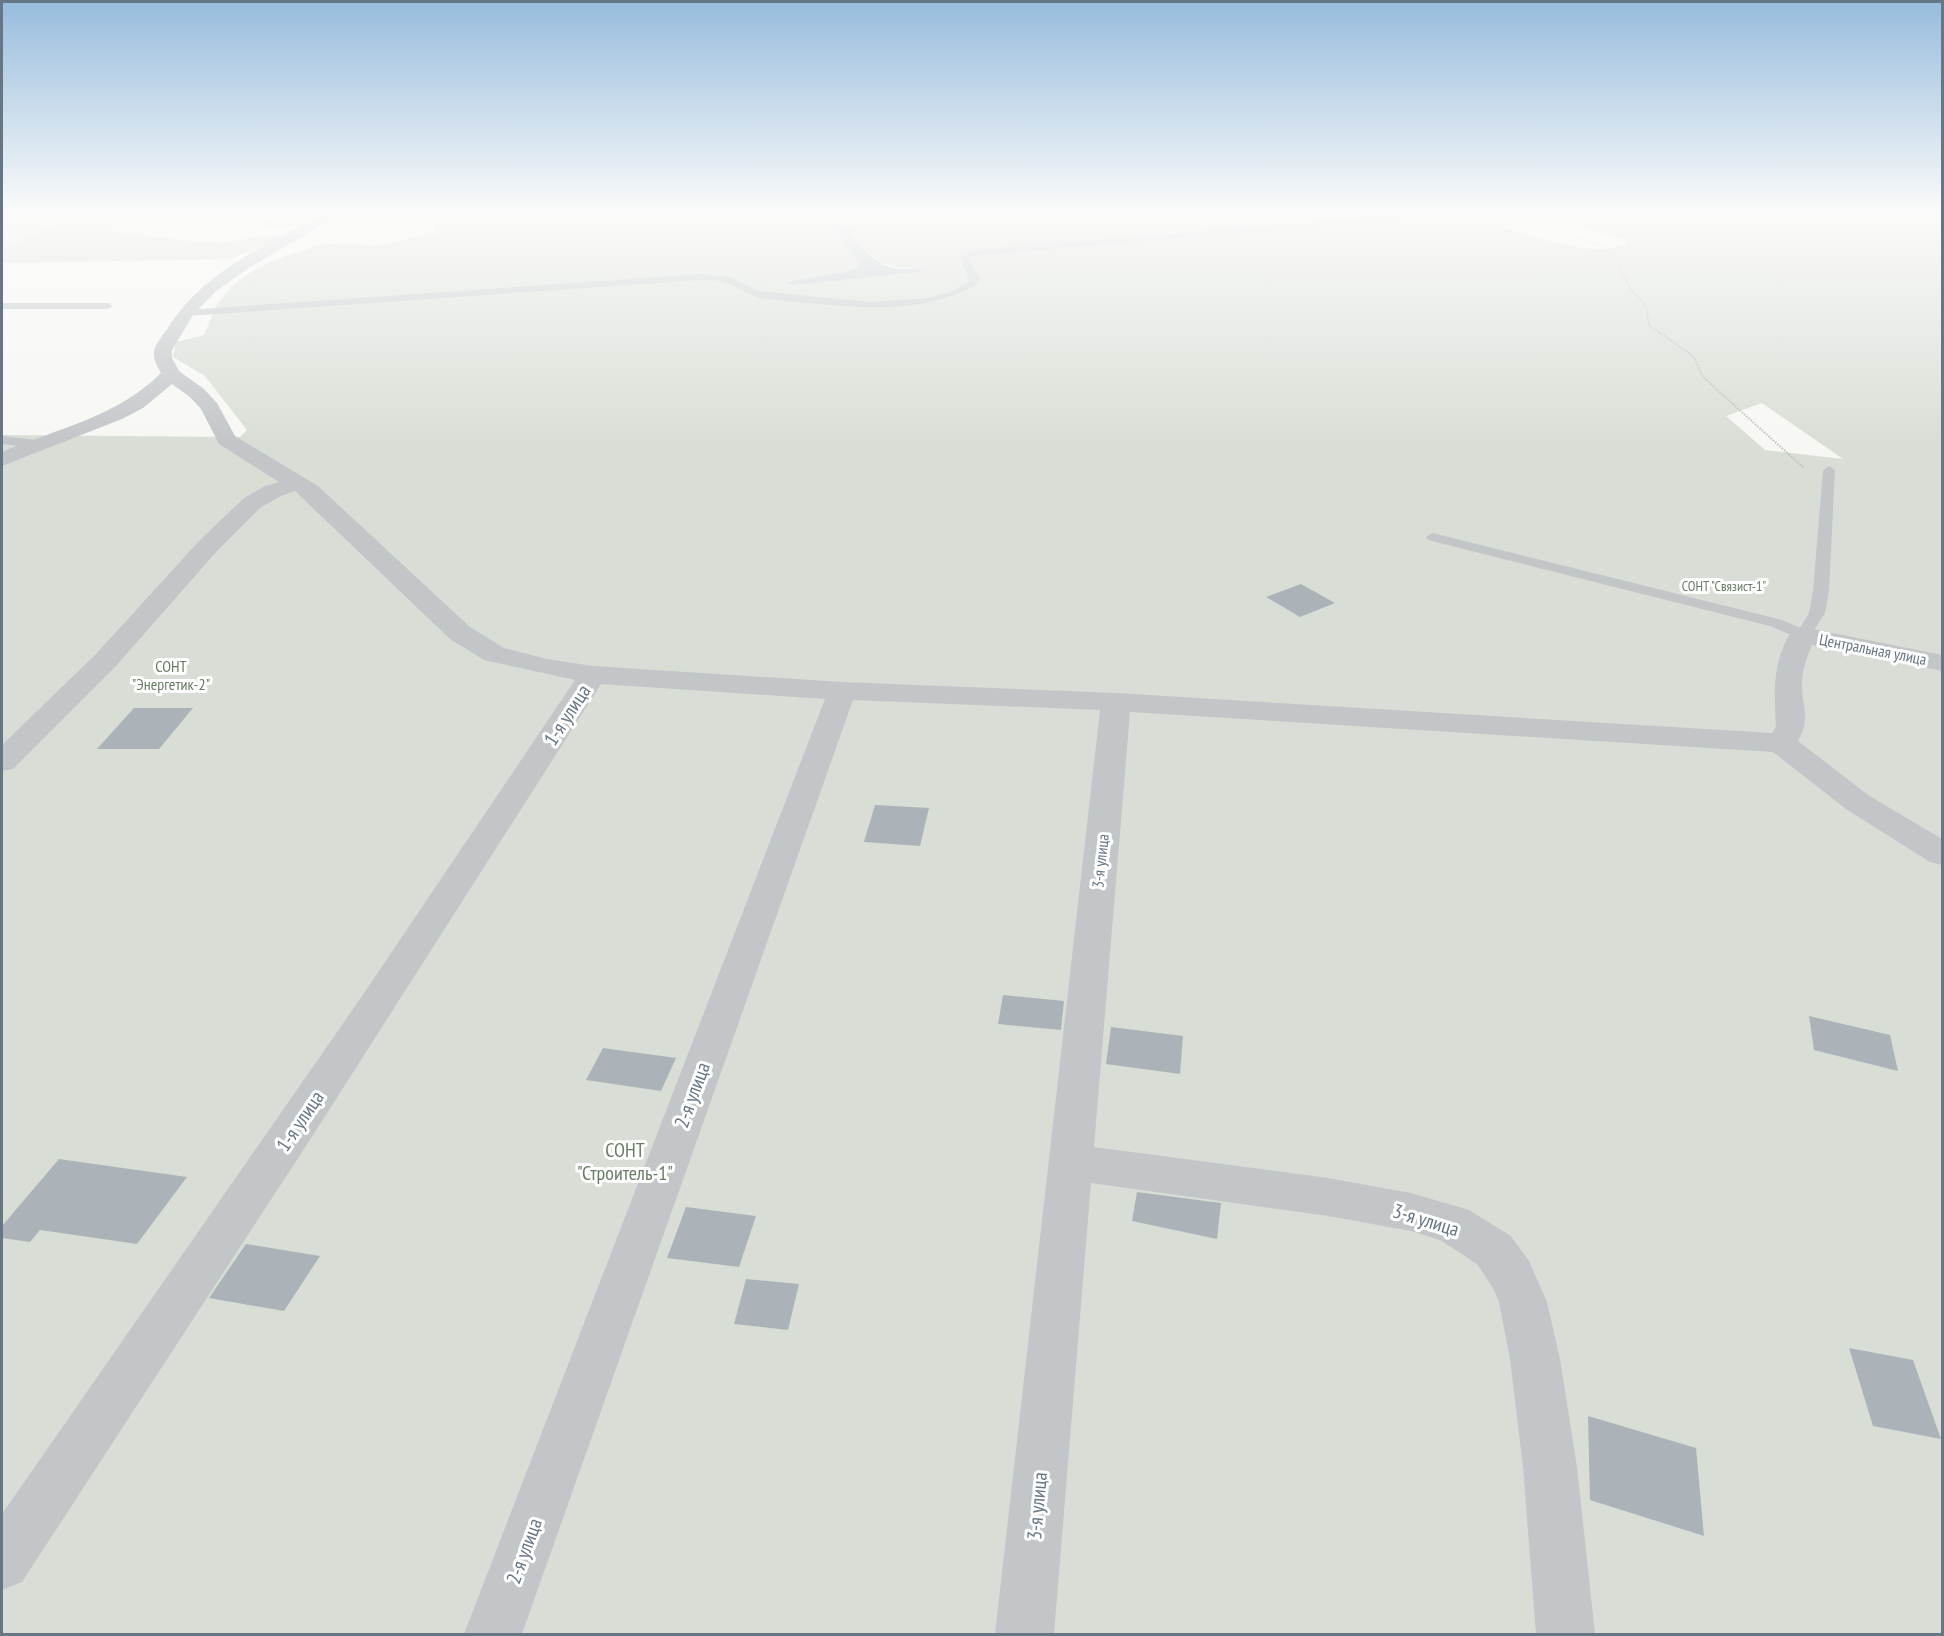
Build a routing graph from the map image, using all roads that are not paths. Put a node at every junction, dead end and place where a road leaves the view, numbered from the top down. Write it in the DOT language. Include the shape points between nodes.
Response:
graph roads {
  1 [pos="207,290"];
  2 [pos="526,290"];
  3 [pos="747,290"];
  4 [pos="966,290"];
  5 [pos="2,306"];
  6 [pos="108,306"];
  7 [pos="187,314"];
  8 [pos="171,374"];
  9 [pos="2,440"];
  10 [pos="37,444"];
  11 [pos="2,460"];
  12 [pos="1829,470"];
  13 [pos="298,483"];
  14 [pos="1433,537"];
  15 [pos="1803,635"];
  16 [pos="1942,663"];
  17 [pos="593,675"];
  18 [pos="842,690"];
  19 [pos="1116,702"];
  20 [pos="1781,743"];
  21 [pos="2,762"];
  22 [pos="1942,854"];
  23 [pos="1070,1162"];
  24 [pos="2,1562"];
  25 [pos="493,1635"];
  26 [pos="1024,1635"];
  27 [pos="1566,1635"];
  1 -- 7 [label="street"];
  2 -- 7 [label="lane"];
  3 -- 4 [label="lane" via="845,303 900,303"];
  5 -- 6 [label="lane"];
  7 -- 8 [label="street" via="163,350"];
  8 -- 10 [label="street" via="159,389 127,410"];
  8 -- 13 [label="street" via="210,406 226,440"];
  9 -- 10 [label="lane"];
  10 -- 11 [label="street"];
  12 -- 15 [label="lane" via="1821,591 1817,613"];
  13 -- 17 [label="street" via="460,633 494,654"];
  13 -- 21 [label="street" via="252,503 106,660"];
  14 -- 15 [label="lane" via="1776,623"];
  15 -- 16 [label="street, Центральная улица"];
  15 -- 20 [label="street" via="1791,662 1788,682 1791,727"];
  17 -- 18 [label="street"];
  17 -- 24 [label="street, 1-я улица" via="273,1161"];
  18 -- 19 [label="street"];
  18 -- 25 [label="street, 2-я улица"];
  19 -- 20 [label="street"];
  19 -- 23 [label="street, 3-я улица"];
  20 -- 22 [label="street" via="1857,802"];
  23 -- 26 [label="street, 3-я улица"];
  23 -- 27 [label="street, 3-я улица" via="1411,1212 1453,1224 1494,1250 1512,1275 1523,1302 1535,1359"];
}
